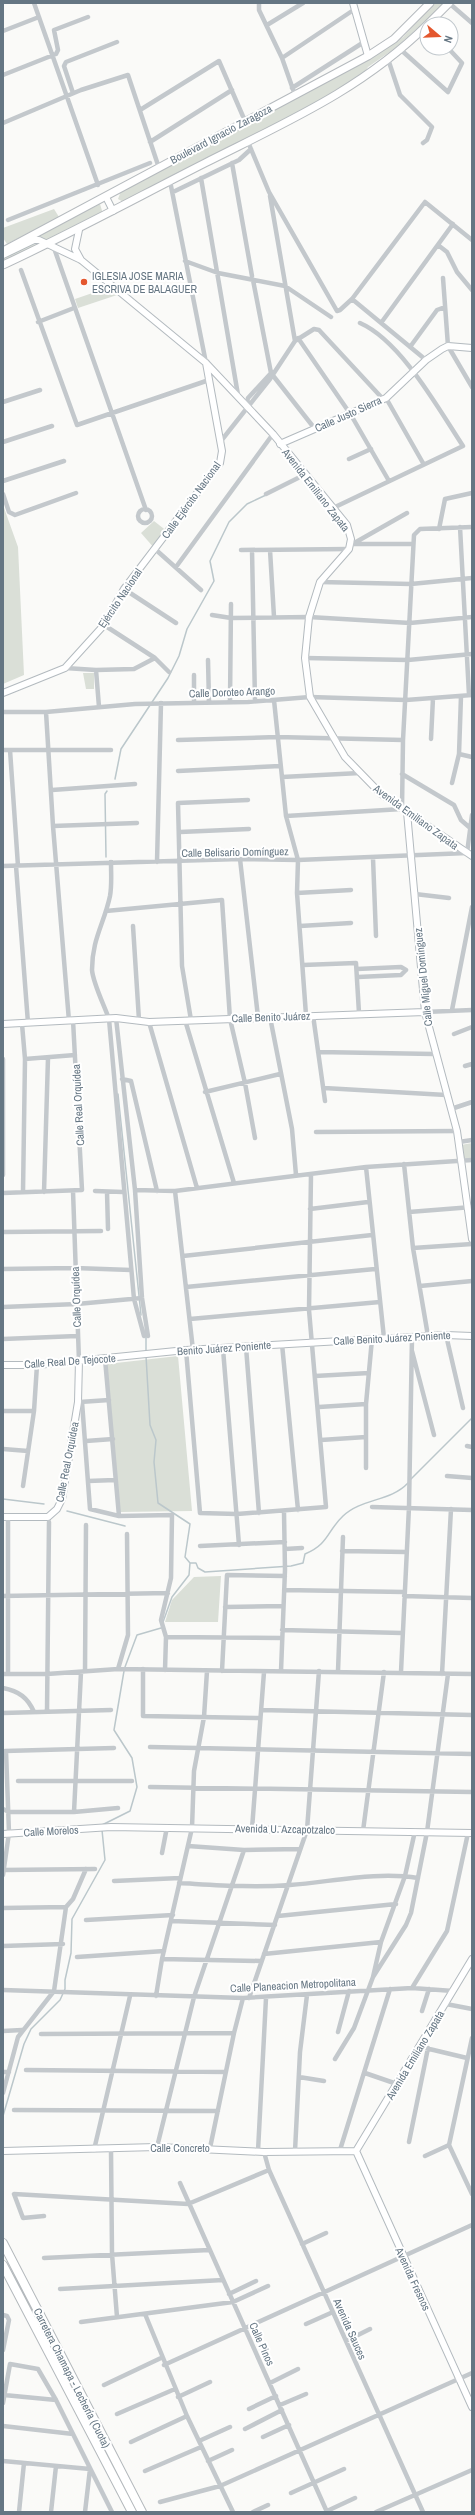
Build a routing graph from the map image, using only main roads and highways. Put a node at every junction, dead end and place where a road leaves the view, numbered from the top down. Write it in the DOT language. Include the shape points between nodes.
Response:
graph roads {
  1 [pos="430,3"];
  2 [pos="449,3"];
  3 [pos="437,16"];
  4 [pos="419,33"];
  5 [pos="3,251"];
  6 [pos="3,265"];
  7 [pos="3,2243"];
  8 [pos="3,2265"];
  9 [pos="132,2512"];
  10 [pos="142,2512"];
  1 -- 5 [label="main road, Boulevard Ignacio Zaragoza" via="394,38 368,56 294,92"];
  2 -- 3 [label="main road, Boulevard Ignacio Zaragoza"];
  4 -- 6 [label="main road, Boulevard Ignacio Zaragoza" via="400,50 328,102 249,145 170,181 79,230"];
  7 -- 10 [label="highway, Carretera Chamapa - Lechería (Cuota)"];
  8 -- 9 [label="highway, Carretera Chamapa - Lechería (Cuota)"];
}
